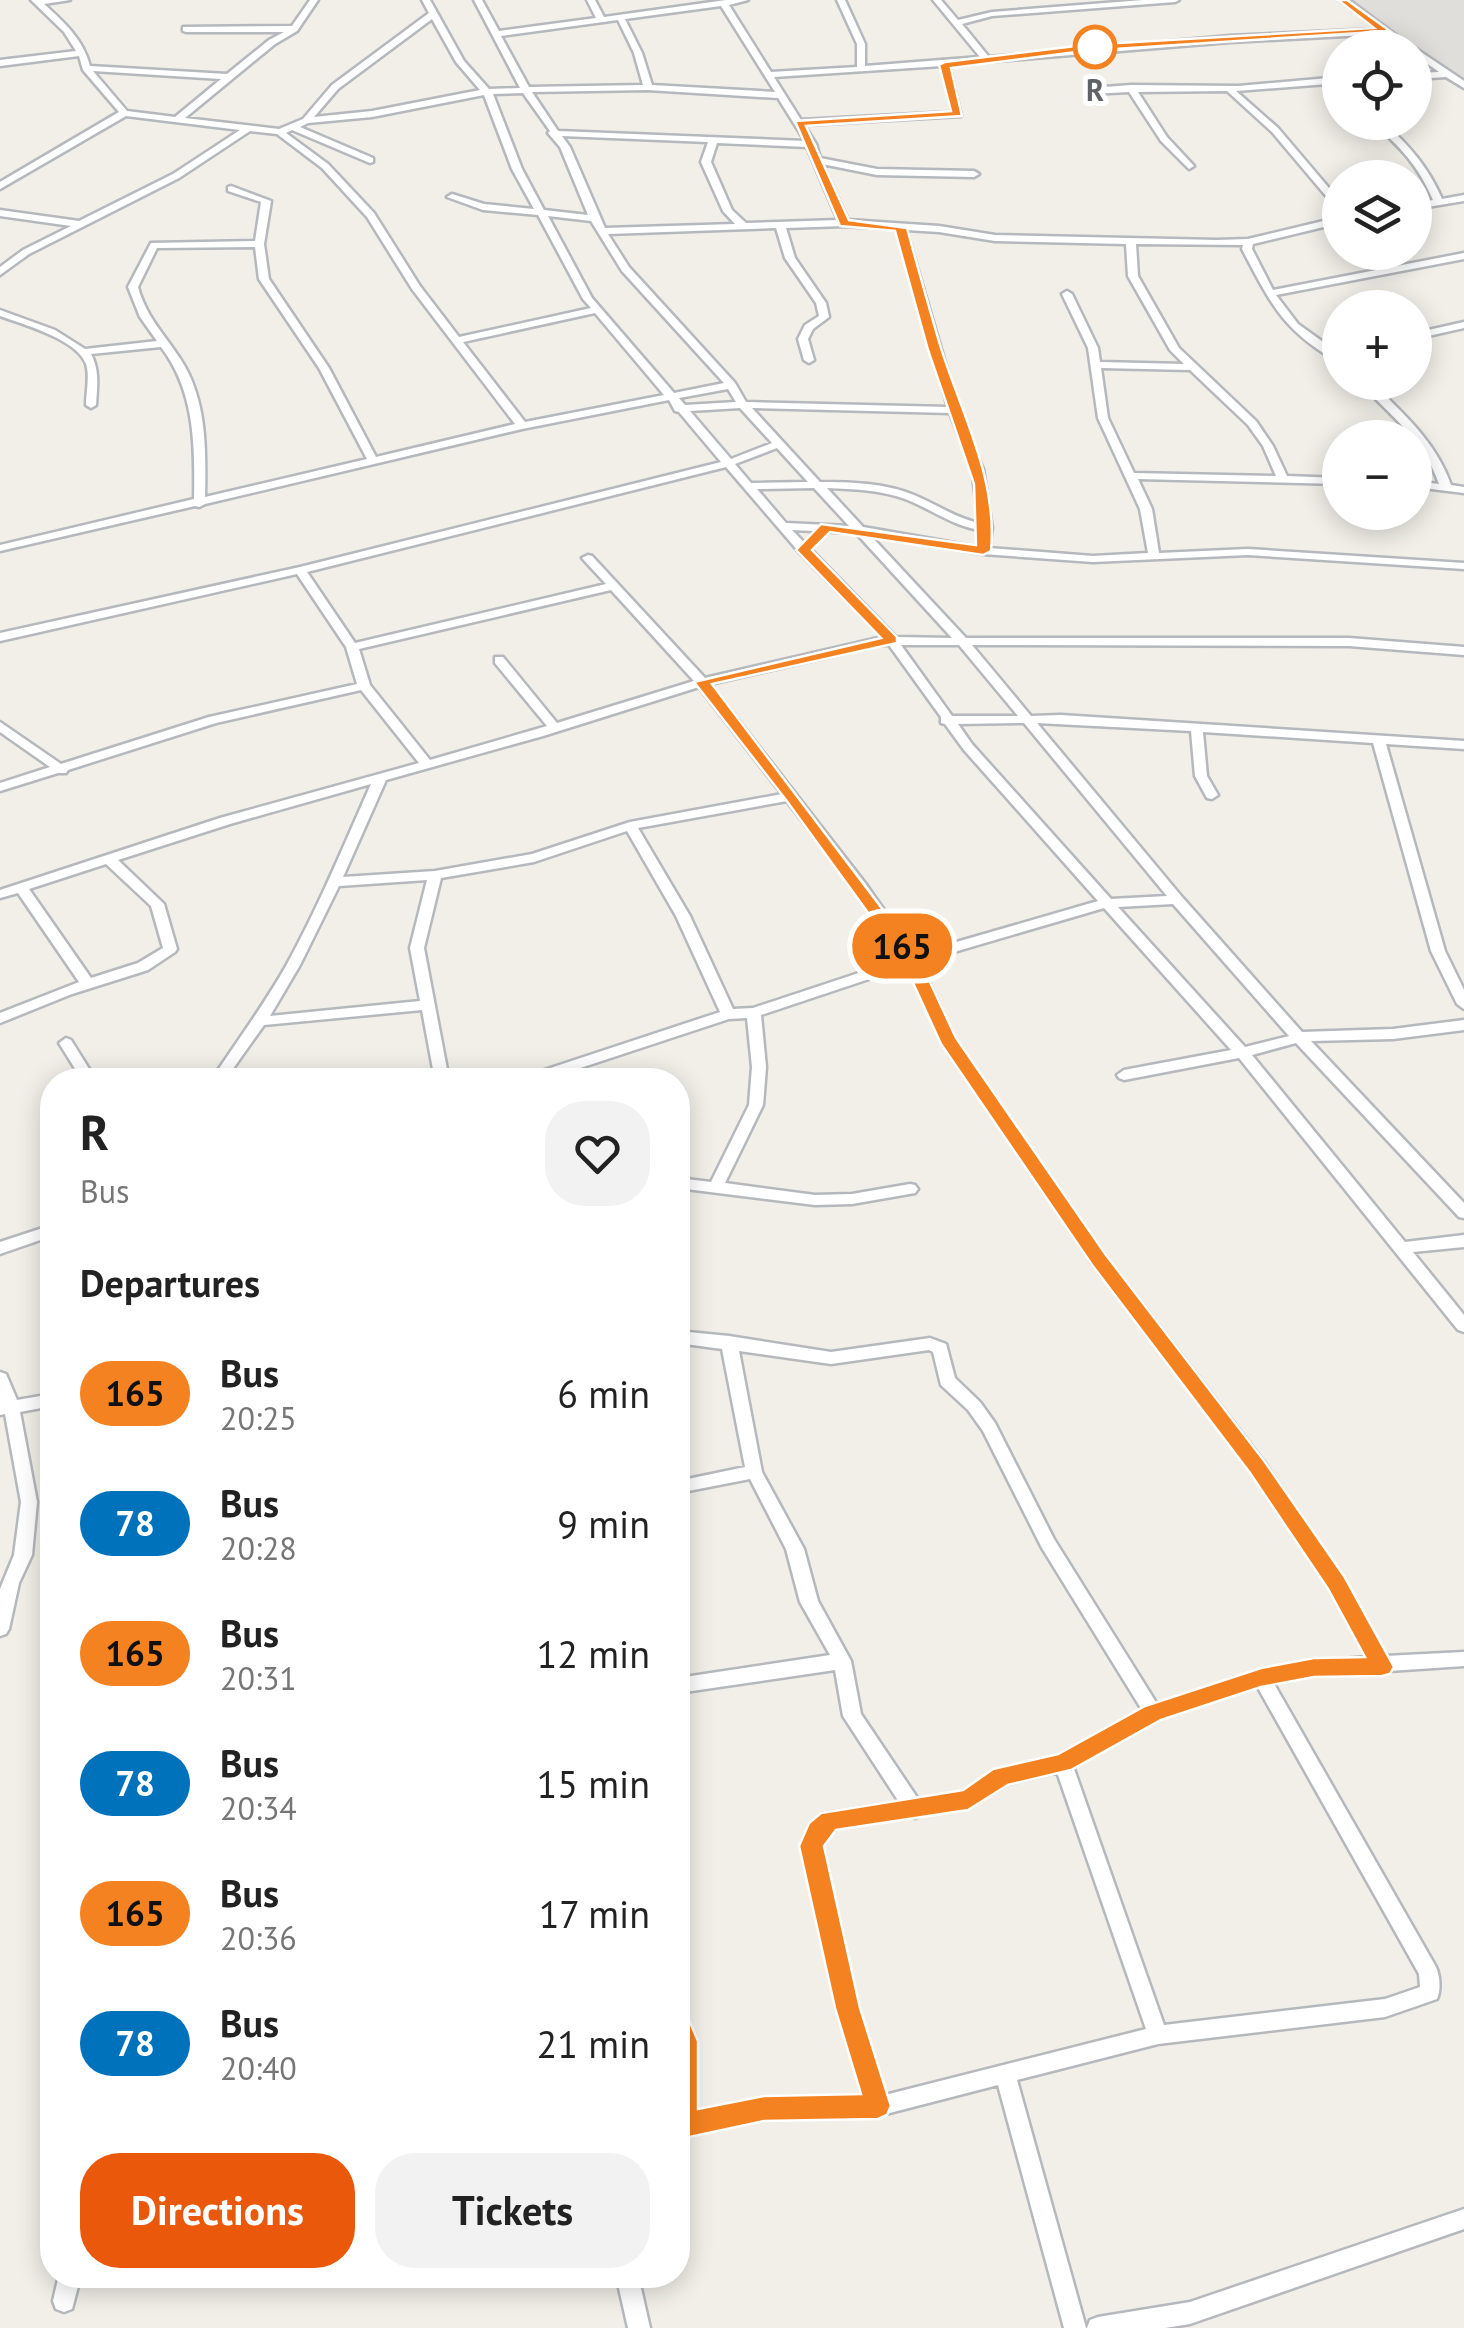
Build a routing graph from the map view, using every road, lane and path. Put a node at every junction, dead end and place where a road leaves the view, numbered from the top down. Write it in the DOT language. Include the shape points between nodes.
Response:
graph roads {
  1 [pos="66,0"];
  2 [pos="314,0"];
  3 [pos="426,0"];
  4 [pos="478,0"];
  5 [pos="591,0"];
  6 [pos="744,0"];
  7 [pos="841,0"];
  8 [pos="937,0"];
  9 [pos="1060,0"];
  10 [pos="1175,0"];
  11 [pos="1344,0"];
  12 [pos="36,1"];
  13 [pos="1163,1"];
  14 [pos="724,2"];
  15 [pos="1066,10"];
  16 [pos="432,14"];
  17 [pos="620,16"];
  18 [pos="601,19"];
  19 [pos="960,22"];
  20 [pos="186,29"];
  21 [pos="294,30"];
  22 [pos="1384,30"];
  23 [pos="495,34"];
  24 [pos="1322,35"];
  25 [pos="82,53"];
  26 [pos="988,60"];
  27 [pos="0,63"];
  28 [pos="1432,63"];
  29 [pos="945,65"];
  30 [pos="86,68"];
  31 [pos="861,70"];
  32 [pos="768,74"];
  33 [pos="1448,74"];
  34 [pos="1432,75"];
  35 [pos="227,76"];
  36 [pos="1322,83"];
  37 [pos="1464,85"];
  38 [pos="648,87"];
  39 [pos="1132,88"];
  40 [pos="526,90"];
  41 [pos="1242,90"];
  42 [pos="1091,91"];
  43 [pos="485,92"];
  44 [pos="779,95"];
  45 [pos="124,114"];
  46 [pos="178,119"];
  47 [pos="306,121"];
  48 [pos="799,123"];
  49 [pos="250,127"];
  50 [pos="285,129"];
  51 [pos="553,133"];
  52 [pos="1397,140"];
  53 [pos="713,141"];
  54 [pos="811,144"];
  55 [pos="370,160"];
  56 [pos="816,160"];
  57 [pos="1189,166"];
  58 [pos="974,174"];
  59 [pos="1322,185"];
  60 [pos="0,186"];
  61 [pos="231,189"];
  62 [pos="452,197"];
  63 [pos="1464,198"];
  64 [pos="1440,202"];
  65 [pos="1432,203"];
  66 [pos="0,213"];
  67 [pos="539,213"];
  68 [pos="594,218"];
  69 [pos="79,224"];
  70 [pos="780,224"];
  71 [pos="844,224"];
  72 [pos="1322,224"];
  73 [pos="742,225"];
  74 [pos="901,228"];
  75 [pos="602,232"];
  76 [pos="1248,242"];
  77 [pos="258,244"];
  78 [pos="1130,244"];
  79 [pos="1464,256"];
  80 [pos="0,272"];
  81 [pos="1272,293"];
  82 [pos="1067,294"];
  83 [pos="596,310"];
  84 [pos="0,314"];
  85 [pos="1464,325"];
  86 [pos="1432,332"];
  87 [pos="459,340"];
  88 [pos="161,344"];
  89 [pos="1322,345"];
  90 [pos="83,352"];
  91 [pos="809,360"];
  92 [pos="1097,365"];
  93 [pos="1188,367"];
  94 [pos="731,385"];
  95 [pos="1382,400"];
  96 [pos="675,403"];
  97 [pos="91,405"];
  98 [pos="743,405"];
  99 [pos="954,410"];
  100 [pos="522,426"];
  101 [pos="779,444"];
  102 [pos="373,461"];
  103 [pos="728,463"];
  104 [pos="1131,476"];
  105 [pos="1282,478"];
  106 [pos="1322,480"];
  107 [pos="1432,485"];
  108 [pos="1445,485"];
  109 [pos="747,486"];
  110 [pos="820,486"];
  111 [pos="1464,490"];
  112 [pos="199,504"];
  113 [pos="786,526"];
  114 [pos="826,527"];
  115 [pos="986,528"];
  116 [pos="859,530"];
  117 [pos="0,548"];
  118 [pos="803,550"];
  119 [pos="983,551"];
  120 [pos="1154,555"];
  121 [pos="588,558"];
  122 [pos="1464,566"];
  123 [pos="300,570"];
  124 [pos="613,586"];
  125 [pos="0,637"];
  126 [pos="892,640"];
  127 [pos="965,644"];
  128 [pos="352,648"];
  129 [pos="1464,651"];
  130 [pos="499,660"];
  131 [pos="702,682"];
  132 [pos="364,686"];
  133 [pos="1029,718"];
  134 [pos="945,720"];
  135 [pos="0,726"];
  136 [pos="554,728"];
  137 [pos="1197,730"];
  138 [pos="1378,741"];
  139 [pos="1464,745"];
  140 [pos="428,765"];
  141 [pos="62,770"];
  142 [pos="380,779"];
  143 [pos="0,787"];
  144 [pos="1212,795"];
  145 [pos="792,796"];
  146 [pos="630,826"];
  147 [pos="108,858"];
  148 [pos="434,874"];
  149 [pos="338,882"];
  150 [pos="21,888"];
  151 [pos="0,894"];
  152 [pos="1178,900"];
  153 [pos="1106,903"];
  154 [pos="912,960"];
  155 [pos="88,983"];
  156 [pos="1464,1004"];
  157 [pos="427,1005"];
  158 [pos="728,1014"];
  159 [pos="754,1014"];
  160 [pos="0,1018"];
  161 [pos="262,1021"];
  162 [pos="1464,1024"];
  163 [pos="1300,1039"];
  164 [pos="66,1043"];
  165 [pos="1242,1053"];
  166 [pos="82,1068"];
  167 [pos="227,1068"];
  168 [pos="440,1068"];
  169 [pos="564,1068"];
  170 [pos="1124,1075"];
  171 [pos="690,1184"];
  172 [pos="716,1186"];
  173 [pos="910,1189"];
  174 [pos="1464,1213"];
  175 [pos="40,1234"];
  176 [pos="1464,1241"];
  177 [pos="0,1248"];
  178 [pos="1403,1248"];
  179 [pos="1464,1326"];
  180 [pos="690,1339"];
  181 [pos="729,1342"];
  182 [pos="0,1378"];
  183 [pos="40,1404"];
  184 [pos="6,1407"];
  185 [pos="754,1472"];
  186 [pos="690,1485"];
  187 [pos="0,1628"];
  188 [pos="1464,1660"];
  189 [pos="842,1661"];
  190 [pos="1382,1667"];
  191 [pos="1261,1677"];
  192 [pos="690,1684"];
  193 [pos="1153,1713"];
  194 [pos="1063,1763"];
  195 [pos="915,1810"];
  196 [pos="1158,2035"];
  197 [pos="1005,2075"];
  198 [pos="878,2106"];
  199 [pos="690,2124"];
  200 [pos="1464,2219"];
  201 [pos="67,2288"];
  202 [pos="630,2288"];
  203 [pos="64,2301"];
  204 [pos="639,2328"];
  205 [pos="1075,2328"];
  206 [pos="1098,2328"];
  1 -- 12 [label="street"];
  2 -- 21 [label="street"];
  3 -- 16 [label="street"];
  4 -- 23 [label="street"];
  5 -- 18 [label="street"];
  6 -- 14 [label="street"];
  7 -- 31 [label="street" via="861,44"];
  8 -- 19 [label="street"];
  9 -- 15 [label="street"];
  10 -- 13 [label="street"];
  11 -- 22 [label="street"];
  12 -- 25 [label="street"];
  13 -- 15 [label="street"];
  14 -- 17 [label="street"];
  14 -- 32 [label="street"];
  15 -- 19 [label="street"];
  16 -- 43 [label="street"];
  16 -- 47 [label="street" via="335,87"];
  17 -- 18 [label="street"];
  17 -- 38 [label="street"];
  18 -- 23 [label="street"];
  19 -- 26 [label="street"];
  20 -- 21 [label="street"];
  21 -- 35 [label="street"];
  23 -- 40 [label="street"];
  24 -- 26 [label="street"];
  25 -- 27 [label="street"];
  25 -- 30 [label="street"];
  26 -- 29 [label="street"];
  28 -- 33 [label="street"];
  29 -- 31 [label="street"];
  29 -- 48 [label="street" via="958,114"];
  30 -- 35 [label="street"];
  30 -- 45 [label="street"];
  31 -- 32 [label="street"];
  32 -- 44 [label="street"];
  33 -- 34 [label="street"];
  33 -- 37 [label="street"];
  35 -- 46 [label="street"];
  36 -- 41 [label="street"];
  38 -- 40 [label="street"];
  38 -- 44 [label="street"];
  39 -- 41 [label="street"];
  39 -- 42 [label="street"];
  39 -- 57 [label="street"];
  40 -- 43 [label="street"];
  40 -- 51 [label="street"];
  41 -- 59 [label="street" via="1250,111"];
  43 -- 47 [label="street"];
  43 -- 67 [label="street"];
  44 -- 48 [label="street"];
  45 -- 46 [label="street"];
  45 -- 60 [label="street"];
  46 -- 49 [label="street"];
  47 -- 50 [label="street"];
  48 -- 54 [label="street"];
  49 -- 50 [label="street"];
  49 -- 69 [label="street" via="165,182"];
  50 -- 55 [label="street"];
  50 -- 87 [label="street" via="371,214"];
  51 -- 53 [label="street"];
  51 -- 68 [label="street" via="566,147"];
  52 -- 64 [label="street"];
  53 -- 54 [label="street"];
  53 -- 73 [label="street" via="706,162"];
  54 -- 56 [label="street"];
  56 -- 58 [label="street" via="877,172"];
  56 -- 71 [label="street"];
  61 -- 77 [label="street" via="266,201"];
  62 -- 67 [label="street"];
  63 -- 64 [label="street"];
  64 -- 65 [label="street"];
  66 -- 69 [label="street"];
  67 -- 68 [label="street"];
  67 -- 83 [label="street"];
  68 -- 75 [label="street"];
  69 -- 80 [label="street"];
  70 -- 71 [label="street"];
  70 -- 73 [label="street"];
  70 -- 91 [label="street" via="790,258 824,317 803,339"];
  71 -- 74 [label="street"];
  72 -- 76 [label="street"];
  73 -- 75 [label="street"];
  74 -- 78 [label="street"];
  74 -- 99 [label="street"];
  75 -- 94 [label="street" via="632,278"];
  76 -- 78 [label="street"];
  76 -- 81 [label="street"];
  77 -- 88 [label="street" via="154,246 134,287"];
  77 -- 102 [label="street" via="264,279 324,368"];
  78 -- 93 [label="street" via="1138,286"];
  79 -- 81 [label="street"];
  81 -- 89 [label="street" via="1292,324"];
  82 -- 92 [label="street"];
  83 -- 87 [label="street"];
  83 -- 96 [label="street"];
  84 -- 90 [label="street" via="50,331"];
  85 -- 86 [label="street"];
  87 -- 100 [label="street"];
  88 -- 90 [label="street"];
  88 -- 112 [label="street" via="186,380 201,444"];
  90 -- 97 [label="street" via="90,362"];
  92 -- 93 [label="street"];
  92 -- 104 [label="street" via="1103,418"];
  93 -- 105 [label="street" via="1252,423"];
  94 -- 96 [label="street"];
  94 -- 98 [label="street"];
  95 -- 108 [label="street" via="1440,465"];
  96 -- 98 [label="street"];
  96 -- 100 [label="street"];
  96 -- 103 [label="street"];
  98 -- 99 [label="street"];
  98 -- 101 [label="street"];
  99 -- 115 [label="street" via="981,484"];
  100 -- 102 [label="street"];
  101 -- 103 [label="street"];
  101 -- 110 [label="street"];
  102 -- 112 [label="street"];
  103 -- 109 [label="street"];
  103 -- 123 [label="street"];
  104 -- 105 [label="street"];
  104 -- 120 [label="street" via="1146,508"];
  105 -- 106 [label="street"];
  107 -- 108 [label="street"];
  108 -- 111 [label="street"];
  109 -- 110 [label="street"];
  109 -- 113 [label="street"];
  110 -- 115 [label="street" via="896,492 947,518"];
  110 -- 116 [label="street"];
  112 -- 117 [label="street"];
  113 -- 114 [label="street"];
  113 -- 118 [label="street"];
  114 -- 116 [label="street"];
  114 -- 118 [label="street"];
  115 -- 119 [label="street"];
  116 -- 119 [label="street"];
  116 -- 127 [label="street"];
  118 -- 126 [label="street"];
  119 -- 120 [label="street" via="1093,559"];
  120 -- 122 [label="street" via="1248,552"];
  121 -- 124 [label="street"];
  123 -- 125 [label="street"];
  123 -- 128 [label="street"];
  124 -- 128 [label="street"];
  124 -- 131 [label="street"];
  126 -- 127 [label="street"];
  126 -- 131 [label="street"];
  126 -- 134 [label="street"];
  127 -- 129 [label="street" via="1349,642"];
  127 -- 133 [label="street"];
  128 -- 132 [label="street"];
  130 -- 136 [label="street"];
  131 -- 136 [label="street"];
  131 -- 145 [label="street"];
  132 -- 140 [label="street"];
  132 -- 141 [label="street" via="213,720"];
  133 -- 134 [label="street"];
  133 -- 137 [label="street"];
  133 -- 152 [label="street"];
  134 -- 153 [label="street"];
  135 -- 141 [label="street"];
  136 -- 140 [label="street"];
  137 -- 138 [label="street"];
  137 -- 144 [label="street" via="1201,776"];
  138 -- 139 [label="street"];
  138 -- 156 [label="street" via="1438,951"];
  140 -- 142 [label="street"];
  141 -- 143 [label="street"];
  142 -- 147 [label="street"];
  142 -- 149 [label="street"];
  145 -- 146 [label="street"];
  145 -- 154 [label="street"];
  146 -- 148 [label="street" via="534,858"];
  146 -- 158 [label="street"];
  147 -- 150 [label="street"];
  147 -- 155 [label="street" via="157,904 170,949"];
  148 -- 149 [label="street"];
  148 -- 157 [label="street" via="417,948"];
  149 -- 161 [label="street"];
  150 -- 151 [label="street"];
  150 -- 155 [label="street"];
  152 -- 153 [label="street"];
  152 -- 163 [label="street"];
  153 -- 154 [label="street"];
  153 -- 165 [label="street"];
  154 -- 159 [label="street"];
  154 -- 190 [label="street" via="948,1040 1099,1260 1258,1468 1336,1583"];
  155 -- 160 [label="street"];
  157 -- 161 [label="street"];
  157 -- 168 [label="street"];
  158 -- 159 [label="street"];
  158 -- 169 [label="street"];
  159 -- 172 [label="street" via="756,1105"];
  161 -- 167 [label="street"];
  162 -- 163 [label="street"];
  163 -- 165 [label="street"];
  163 -- 174 [label="street"];
  164 -- 166 [label="street"];
  165 -- 170 [label="street"];
  165 -- 178 [label="street"];
  171 -- 172 [label="street"];
  172 -- 173 [label="street" via="815,1200"];
  175 -- 177 [label="street"];
  176 -- 178 [label="street"];
  178 -- 179 [label="street"];
  180 -- 181 [label="street"];
  181 -- 185 [label="street"];
  181 -- 193 [label="street" via="831,1358 940,1348 947,1381 989,1427 1048,1543"];
  182 -- 184 [label="street"];
  183 -- 184 [label="street"];
  184 -- 187 [label="street" via="28,1502 23,1555"];
  185 -- 186 [label="street"];
  185 -- 189 [label="street" via="795,1550 808,1602"];
  188 -- 190 [label="street"];
  189 -- 192 [label="street"];
  189 -- 195 [label="street" via="852,1716"];
  190 -- 191 [label="street"];
  191 -- 193 [label="street"];
  191 -- 196 [label="street" via="1429,1974 1430,1993 1385,2008"];
  193 -- 194 [label="street"];
  194 -- 195 [label="street" via="1002,1776 968,1800"];
  194 -- 196 [label="street"];
  195 -- 198 [label="street" via="830,1820 812,1846"];
  196 -- 197 [label="street"];
  197 -- 198 [label="street"];
  197 -- 205 [label="street"];
  198 -- 199 [label="street" via="764,2108"];
  200 -- 206 [label="street" via="1190,2313"];
  201 -- 203 [label="street"];
  202 -- 204 [label="street"];
}
